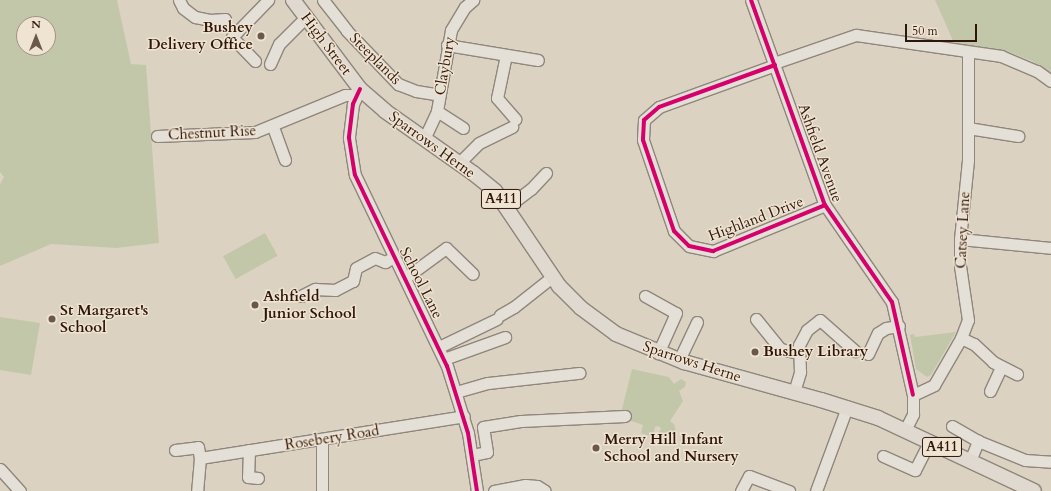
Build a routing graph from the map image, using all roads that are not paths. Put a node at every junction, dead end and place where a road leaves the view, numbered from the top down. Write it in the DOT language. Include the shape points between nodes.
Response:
graph roads {
  1 [pos="179,0"];
  2 [pos="268,0"];
  3 [pos="293,0"];
  4 [pos="323,0"];
  5 [pos="473,0"];
  6 [pos="751,0"];
  7 [pos="306,17"];
  8 [pos="225,19"];
  9 [pos="447,45"];
  10 [pos="968,52"];
  11 [pos="506,55"];
  12 [pos="538,60"];
  13 [pos="255,61"];
  14 [pos="270,64"];
  15 [pos="774,64"];
  16 [pos="1051,81"];
  17 [pos="358,92"];
  18 [pos="440,95"];
  19 [pos="438,111"];
  20 [pos="273,126"];
  21 [pos="463,128"];
  22 [pos="968,128"];
  23 [pos="157,136"];
  24 [pos="1018,136"];
  25 [pos="425,137"];
  26 [pos="285,160"];
  27 [pos="459,163"];
  28 [pos="546,173"];
  29 [pos="825,205"];
  30 [pos="507,207"];
  31 [pos="960,239"];
  32 [pos="1051,248"];
  33 [pos="394,257"];
  34 [pos="473,274"];
  35 [pos="552,277"];
  36 [pos="405,278"];
  37 [pos="301,296"];
  38 [pos="645,296"];
  39 [pos="756,319"];
  40 [pos="697,322"];
  41 [pos="899,326"];
  42 [pos="465,334"];
  43 [pos="505,338"];
  44 [pos="961,338"];
  45 [pos="439,347"];
  46 [pos="855,351"];
  47 [pos="471,352"];
  48 [pos="658,353"];
  49 [pos="799,353"];
  50 [pos="868,354"];
  51 [pos="444,359"];
  52 [pos="679,360"];
  53 [pos="1001,367"];
  54 [pos="579,373"];
  55 [pos="1017,374"];
  56 [pos="990,391"];
  57 [pos="456,392"];
  58 [pos="794,392"];
  59 [pos="913,394"];
  60 [pos="847,407"];
  61 [pos="464,416"];
  62 [pos="625,416"];
  63 [pos="952,426"];
  64 [pos="905,430"];
  65 [pos="322,440"];
  66 [pos="930,441"];
  67 [pos="978,441"];
  68 [pos="175,450"];
  69 [pos="249,450"];
  70 [pos="472,455"];
  71 [pos="883,456"];
  72 [pos="200,458"];
  73 [pos="970,461"];
  74 [pos="1051,462"];
  75 [pos="0,469"];
  76 [pos="258,478"];
  77 [pos="20,491"];
  78 [pos="197,491"];
  79 [pos="322,491"];
  80 [pos="477,491"];
  81 [pos="494,491"];
  82 [pos="544,491"];
  83 [pos="742,491"];
  84 [pos="790,491"];
  85 [pos="816,491"];
  86 [pos="1034,491"];
  1 -- 8 [label="street" via="183,8 196,17 210,20"];
  2 -- 13 [label="street" via="232,37"];
  3 -- 7 [label="main road, High Street / A411"];
  4 -- 18 [label="street, Steeplands" via="347,31 398,84 416,91"];
  5 -- 9 [label="street, Claybury" via="457,19"];
  6 -- 15 [label="street, Ashfield Avenue"];
  7 -- 14 [label="street" via="274,50"];
  7 -- 17 [label="main road, High Street / A411"];
  9 -- 11 [label="street"];
  9 -- 18 [label="street, Claybury"];
  10 -- 15 [label="street, Highland Drive" via="856,35"];
  10 -- 16 [label="street, Highland Drive" via="1000,56 1018,62"];
  10 -- 22 [label="street, Catsey Lane"];
  11 -- 12 [label="street"];
  11 -- 27 [label="street" via="498,98 513,123 479,142"];
  15 -- 29 [label="street, Ashfield Avenue"];
  15 -- 29 [label="street, Highland Drive" via="660,107 644,120 643,140 674,230 689,246 713,251"];
  17 -- 20 [label="street, Chestnut Rise" via="345,95"];
  17 -- 25 [label="main road, Sparrows Herne / A411"];
  17 -- 33 [label="street, School Lane" via="349,138 352,163"];
  18 -- 19 [label="street, Claybury"];
  19 -- 21 [label="street"];
  19 -- 25 [label="street, Claybury"];
  20 -- 23 [label="street, Chestnut Rise" via="243,134"];
  20 -- 26 [label="street"];
  22 -- 24 [label="street"];
  22 -- 31 [label="street, Catsey Lane"];
  25 -- 27 [label="main road, Sparrows Herne / A411"];
  27 -- 30 [label="main road, Sparrows Herne / A411" via="494,191"];
  28 -- 30 [label="street" via="531,189"];
  29 -- 41 [label="street, Ashfield Avenue" via="892,302"];
  30 -- 35 [label="main road, Sparrows Herne / A411"];
  31 -- 32 [label="street"];
  31 -- 44 [label="street, Catsey Lane" via="962,280 969,314"];
  33 -- 36 [label="street, School Lane"];
  33 -- 37 [label="street" via="385,262 375,258 356,268 353,281 335,290 315,289"];
  34 -- 36 [label="street" via="446,248"];
  35 -- 42 [label="street" via="499,317"];
  35 -- 48 [label="main road, Sparrows Herne / A411" via="581,308 616,334"];
  36 -- 45 [label="street, School Lane"];
  38 -- 48 [label="street" via="676,313"];
  39 -- 49 [label="street" via="780,349"];
  40 -- 52 [label="street"];
  41 -- 50 [label="street" via="886,328 878,333"];
  41 -- 59 [label="street, Ashfield Avenue"];
  42 -- 45 [label="street"];
  42 -- 47 [label="street"];
  43 -- 47 [label="street"];
  44 -- 53 [label="street" via="974,344"];
  44 -- 59 [label="street, Catsey Lane" via="934,385"];
  45 -- 51 [label="street, School Lane"];
  46 -- 49 [label="street" via="820,320 801,338"];
  47 -- 51 [label="street"];
  48 -- 52 [label="main road, Sparrows Herne / A411"];
  49 -- 58 [label="street" via="800,372"];
  51 -- 57 [label="street, School Lane"];
  52 -- 58 [label="main road, Sparrows Herne / A411"];
  53 -- 55 [label="street"];
  53 -- 56 [label="street"];
  54 -- 57 [label="street" via="488,384"];
  57 -- 61 [label="street, School Lane"];
  58 -- 60 [label="main road, Sparrows Herne / A411"];
  59 -- 64 [label="street" via="913,414"];
  60 -- 64 [label="main road, Sparrows Herne / A411"];
  60 -- 85 [label="street"];
  61 -- 65 [label="street, Rosebery Road"];
  61 -- 70 [label="street, School Lane"];
  62 -- 70 [label="street" via="521,422 483,427 487,452"];
  63 -- 67 [label="street"];
  64 -- 66 [label="main road, Sparrows Herne / A411"];
  65 -- 69 [label="street, Rosebery Road"];
  65 -- 79 [label="street"];
  66 -- 71 [label="street" via="915,470"];
  66 -- 73 [label="main road, Sparrows Herne / A411"];
  67 -- 73 [label="street"];
  67 -- 74 [label="street" via="1025,460"];
  68 -- 72 [label="street" via="198,447"];
  69 -- 72 [label="street, Rosebery Road"];
  69 -- 76 [label="street" via="248,477"];
  70 -- 80 [label="street, School Lane"];
  72 -- 78 [label="street"];
  73 -- 86 [label="main road, Sparrows Herne / A411"];
  75 -- 77 [label="street"];
  81 -- 82 [label="street" via="525,485 537,486"];
  83 -- 84 [label="street" via="749,476"];
}
